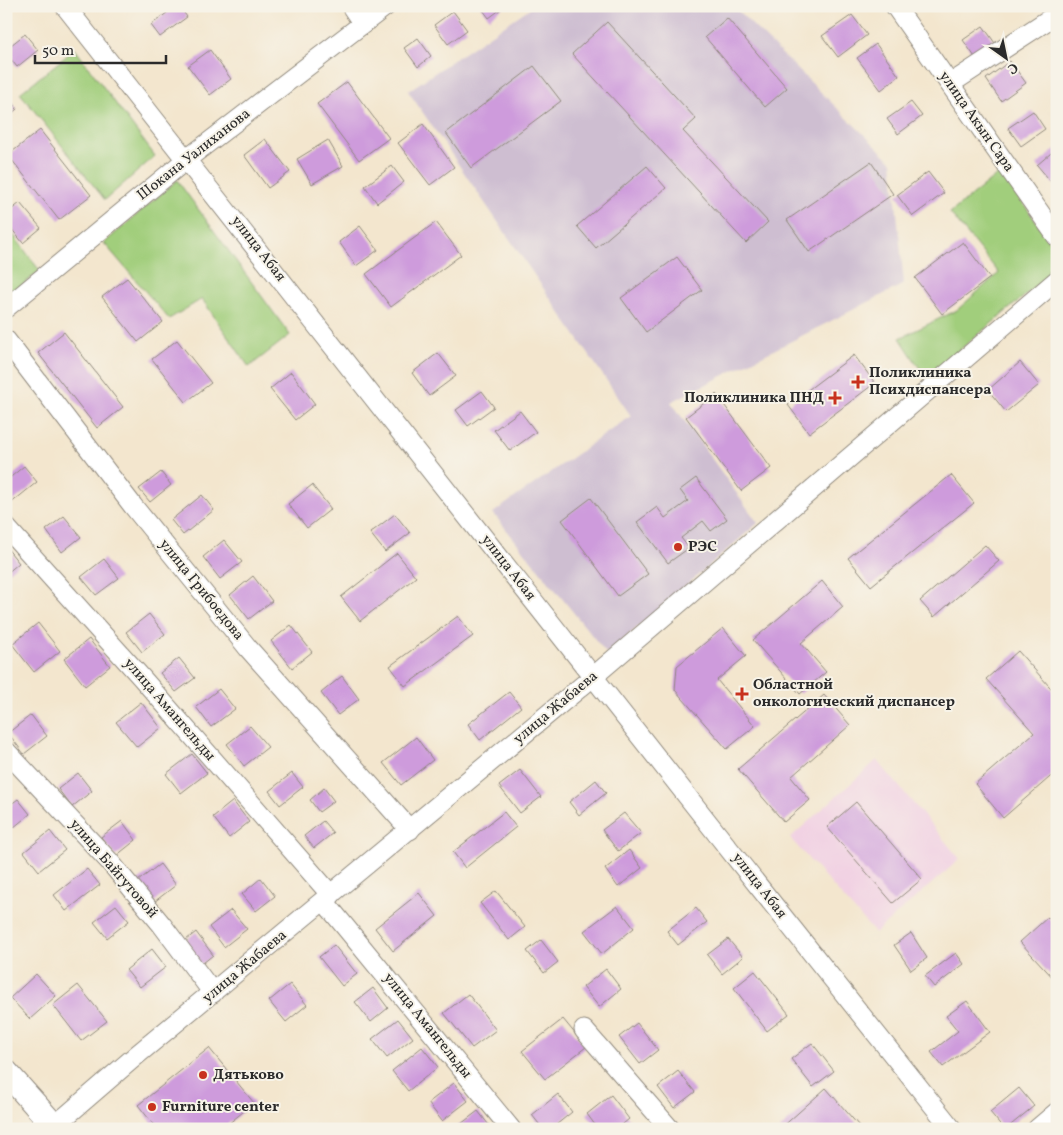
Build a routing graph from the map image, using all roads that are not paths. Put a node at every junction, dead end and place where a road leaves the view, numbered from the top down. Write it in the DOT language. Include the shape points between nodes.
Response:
graph roads {
  1 [pos="65,6"];
  2 [pos="351,6"];
  3 [pos="386,6"];
  4 [pos="895,6"];
  5 [pos="1057,14"];
  6 [pos="363,24"];
  7 [pos="950,84"];
  8 [pos="187,159"];
  9 [pos="1057,237"];
  10 [pos="1057,280"];
  11 [pos="6,308"];
  12 [pos="6,340"];
  13 [pos="6,527"];
  14 [pos="594,676"];
  15 [pos="6,751"];
  16 [pos="410,830"];
  17 [pos="328,898"];
  18 [pos="213,993"];
  19 [pos="584,1030"];
  20 [pos="6,1072"];
  21 [pos="1057,1112"];
  22 [pos="54,1128"];
  23 [pos="511,1129"];
  24 [pos="670,1129"];
  25 [pos="952,1129"];
  26 [pos="1037,1129"];
  1 -- 8 [label="street, улица Абая"];
  2 -- 6 [label="street"];
  3 -- 6 [label="street, Шокана Уалиханова"];
  4 -- 7 [label="street, улица Акын Сара"];
  5 -- 7 [label="street"];
  6 -- 8 [label="street, Шокана Уалиханова"];
  7 -- 9 [label="street, улица Акын Сара"];
  8 -- 11 [label="street, Шокана Уалиханова"];
  8 -- 14 [label="street, улица Абая"];
  10 -- 14 [label="street, улица Жабаева"];
  12 -- 16 [label="street, улица Грибоедова" via="133,506 248,648"];
  13 -- 17 [label="street, улица Амангельды" via="134,670"];
  14 -- 16 [label="street, улица Жабаева"];
  14 -- 25 [label="street, улица Абая"];
  15 -- 18 [label="street, улица Байгутовой" via="110,862"];
  16 -- 17 [label="street, улица Жабаева"];
  17 -- 18 [label="street, улица Жабаева"];
  17 -- 23 [label="street, улица Амангельды"];
  18 -- 22 [label="street, улица Жабаева"];
  19 -- 24 [label="street"];
  20 -- 22 [label="main road"];
  21 -- 26 [label="street"];
}
